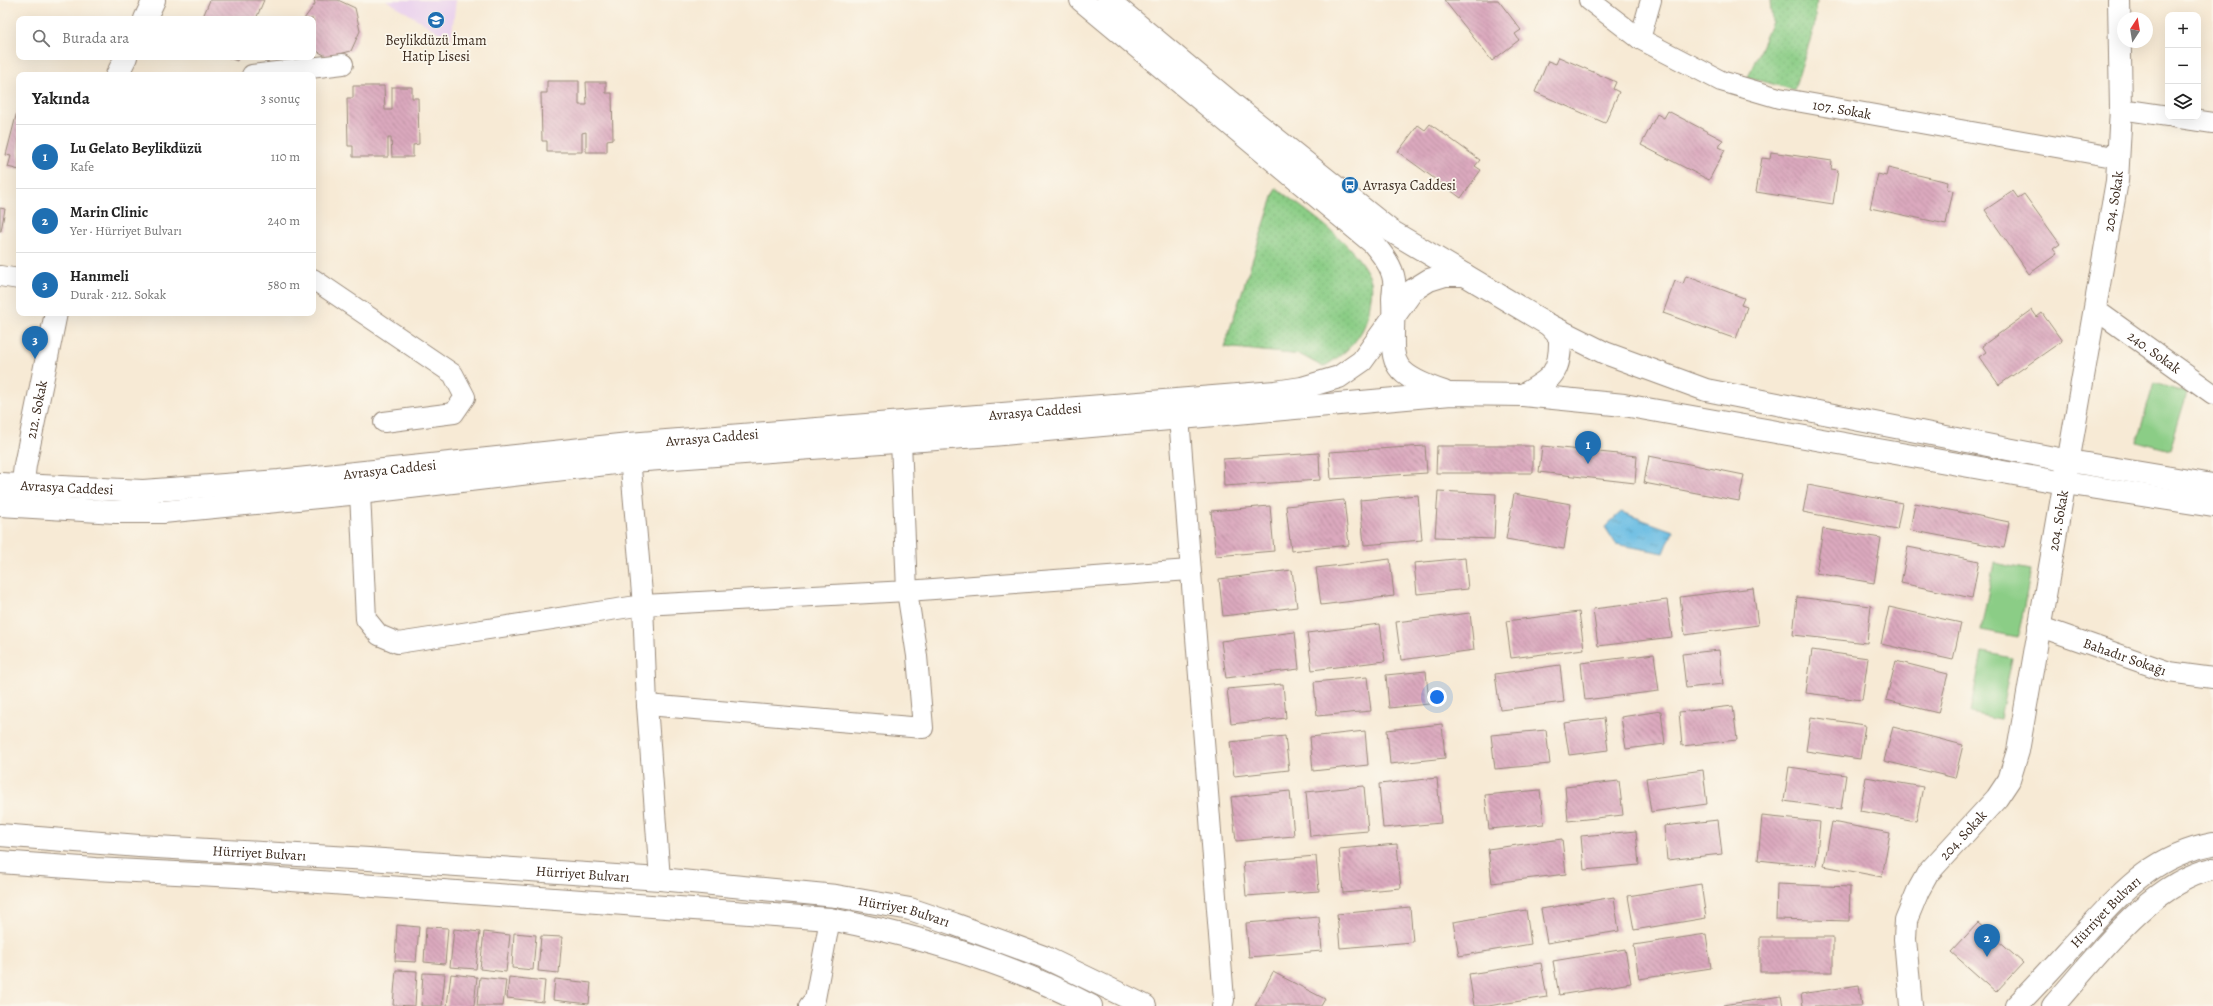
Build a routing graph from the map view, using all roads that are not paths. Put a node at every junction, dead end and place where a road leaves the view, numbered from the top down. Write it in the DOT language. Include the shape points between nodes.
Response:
graph roads {
  1 [pos="154,0"];
  2 [pos="1080,0"];
  3 [pos="1108,0"];
  4 [pos="1589,0"];
  5 [pos="1651,0"];
  6 [pos="2119,0"];
  7 [pos="146,16"];
  8 [pos="1640,39"];
  9 [pos="124,60"];
  10 [pos="343,64"];
  11 [pos="118,72"];
  12 [pos="277,72"];
  13 [pos="2121,109"];
  14 [pos="2165,116"];
  15 [pos="2193,120"];
  16 [pos="2213,123"];
  17 [pos="2119,158"];
  18 [pos="1465,275"];
  19 [pos="0,276"];
  20 [pos="16,279"];
  21 [pos="316,281"];
  22 [pos="2096,310"];
  23 [pos="1394,314"];
  24 [pos="55,316"];
  25 [pos="1549,325"];
  26 [pos="1451,394"];
  27 [pos="2213,394"];
  28 [pos="1523,395"];
  29 [pos="1179,418"];
  30 [pos="384,422"];
  31 [pos="901,441"];
  32 [pos="630,452"];
  33 [pos="2069,461"];
  34 [pos="357,483"];
  35 [pos="2065,483"];
  36 [pos="0,484"];
  37 [pos="2213,485"];
  38 [pos="14,499"];
  39 [pos="2213,506"];
  40 [pos="1189,570"];
  41 [pos="907,591"];
  42 [pos="643,605"];
  43 [pos="2038,626"];
  44 [pos="2213,678"];
  45 [pos="646,705"];
  46 [pos="0,835"];
  47 [pos="2213,844"];
  48 [pos="0,862"];
  49 [pos="2213,869"];
  50 [pos="660,879"];
  51 [pos="830,920"];
  52 [pos="809,1006"];
  53 [pos="1091,1006"];
  54 [pos="1145,1006"];
  55 [pos="1222,1006"];
  56 [pos="1911,1006"];
  57 [pos="2016,1006"];
  58 [pos="2053,1006"];
  1 -- 7 [label="street"];
  2 -- 23 [label="street" via="1374,243 1386,260 1394,280"];
  3 -- 18 [label="street" via="1391,231"];
  4 -- 8 [label="street, 107. Sokak"];
  5 -- 8 [label="street"];
  6 -- 13 [label="street, 204. Sokak"];
  8 -- 17 [label="street, 107. Sokak" via="1721,81 1779,98"];
  9 -- 11 [label="street"];
  10 -- 12 [label="street"];
  13 -- 14 [label="street"];
  13 -- 17 [label="street, 204. Sokak"];
  15 -- 16 [label="street"];
  17 -- 22 [label="street, 204. Sokak"];
  18 -- 23 [label="street, Avrasya Caddesi" via="1445,275 1429,280 1413,290"];
  18 -- 25 [label="street"];
  19 -- 20 [label="street"];
  21 -- 30 [label="street" via="453,374 464,397 454,413"];
  22 -- 27 [label="street, 240. Sokak"];
  22 -- 33 [label="street, 204. Sokak"];
  23 -- 26 [label="street" via="1392,349 1396,364 1405,376 1419,384"];
  23 -- 32 [label="street, Avrasya Caddesi" via="1362,361 1339,377 1302,388"];
  24 -- 38 [label="street, 212. Sokak" via="25,465"];
  25 -- 28 [label="street" via="1560,337 1556,369 1548,381"];
  25 -- 33 [label="street" via="1605,353 1706,390"];
  26 -- 28 [label="street"];
  26 -- 29 [label="street"];
  28 -- 35 [label="street" via="1624,405 1694,416"];
  29 -- 31 [label="street"];
  29 -- 40 [label="street"];
  31 -- 32 [label="street"];
  31 -- 41 [label="street"];
  32 -- 34 [label="street, Avrasya Caddesi"];
  32 -- 42 [label="street"];
  33 -- 35 [label="street, 204. Sokak"];
  33 -- 37 [label="street"];
  34 -- 38 [label="street, Avrasya Caddesi" via="223,496 143,492"];
  34 -- 42 [label="street" via="366,619 379,635 398,643"];
  35 -- 39 [label="street"];
  35 -- 43 [label="street, 204. Sokak"];
  36 -- 38 [label="street, Avrasya Caddesi"];
  40 -- 41 [label="street"];
  40 -- 55 [label="street" via="1224,1000"];
  41 -- 42 [label="street"];
  41 -- 45 [label="street" via="918,656 923,728"];
  42 -- 45 [label="street"];
  43 -- 44 [label="street, Bahadır Sokağı" via="2169,672"];
  43 -- 56 [label="street, 204. Sokak" via="2018,751 2010,780 1997,798 1928,873 1906,920 1905,939"];
  45 -- 50 [label="street"];
  46 -- 50 [label="street, Hürriyet Bulvarı"];
  47 -- 57 [label="street, Hürriyet Bulvarı" via="2175,855 2146,871 2113,901"];
  48 -- 51 [label="street, Hürriyet Bulvarı" via="245,877"];
  49 -- 58 [label="street, Hürriyet Bulvarı" via="2181,880 2145,905"];
  50 -- 54 [label="street, Hürriyet Bulvarı" via="836,896 910,909 1044,957"];
  51 -- 52 [label="street" via="815,999"];
  51 -- 53 [label="street, Hürriyet Bulvarı" via="884,929 980,959 1040,981"];
}
